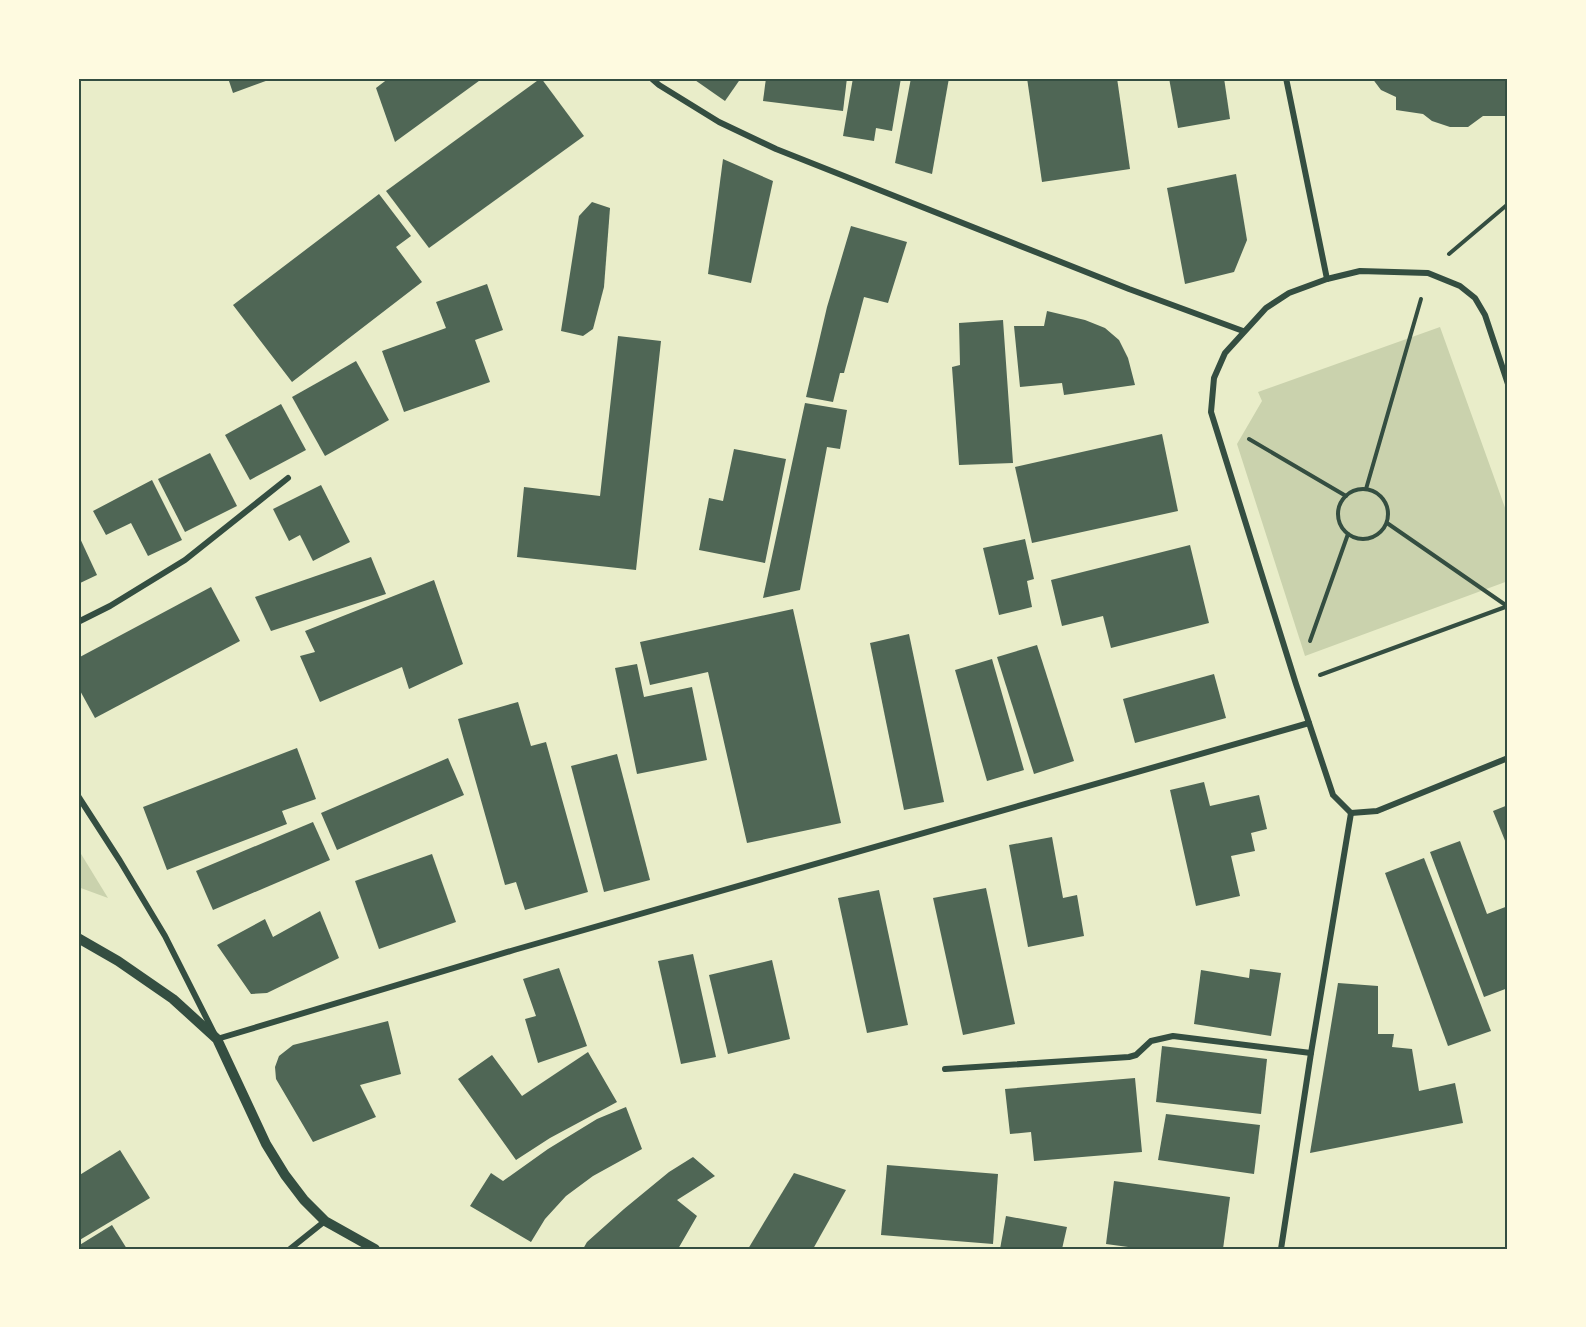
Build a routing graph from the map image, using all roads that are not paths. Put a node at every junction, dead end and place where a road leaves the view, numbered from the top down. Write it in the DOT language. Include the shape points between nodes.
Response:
graph roads {
  1 [pos="651,78"];
  2 [pos="1286,78"];
  3 [pos="1327,279"];
  4 [pos="1243,331"];
  5 [pos="1508,384"];
  6 [pos="288,478"];
  7 [pos="78,622"];
  8 [pos="1309,723"];
  9 [pos="1508,758"];
  10 [pos="78,796"];
  11 [pos="1351,813"];
  12 [pos="78,938"];
  13 [pos="217,1039"];
  14 [pos="1311,1053"];
  15 [pos="945,1069"];
  16 [pos="325,1221"];
  17 [pos="290,1249"];
  18 [pos="375,1249"];
  19 [pos="1281,1249"];
  1 -- 4 [label="street" via="719,122 776,149"];
  2 -- 3 [label="street"];
  3 -- 4 [label="street" via="1266,308"];
  3 -- 5 [label="street" via="1360,271 1428,273 1460,286 1475,297 1485,315"];
  4 -- 8 [label="street" via="1225,353 1214,378 1212,412"];
  6 -- 7 [label="street" via="185,560"];
  8 -- 11 [label="street" via="1333,795"];
  8 -- 13 [label="street"];
  9 -- 11 [label="street" via="1377,811"];
  10 -- 13 [label="street" via="165,936"];
  11 -- 14 [label="street"];
  12 -- 13 [label="street" via="173,999"];
  13 -- 16 [label="street" via="266,1144 298,1192"];
  14 -- 15 [label="street" via="1173,1036 1152,1041 1129,1057"];
  14 -- 19 [label="street"];
  16 -- 17 [label="street"];
  16 -- 18 [label="street"];
}
